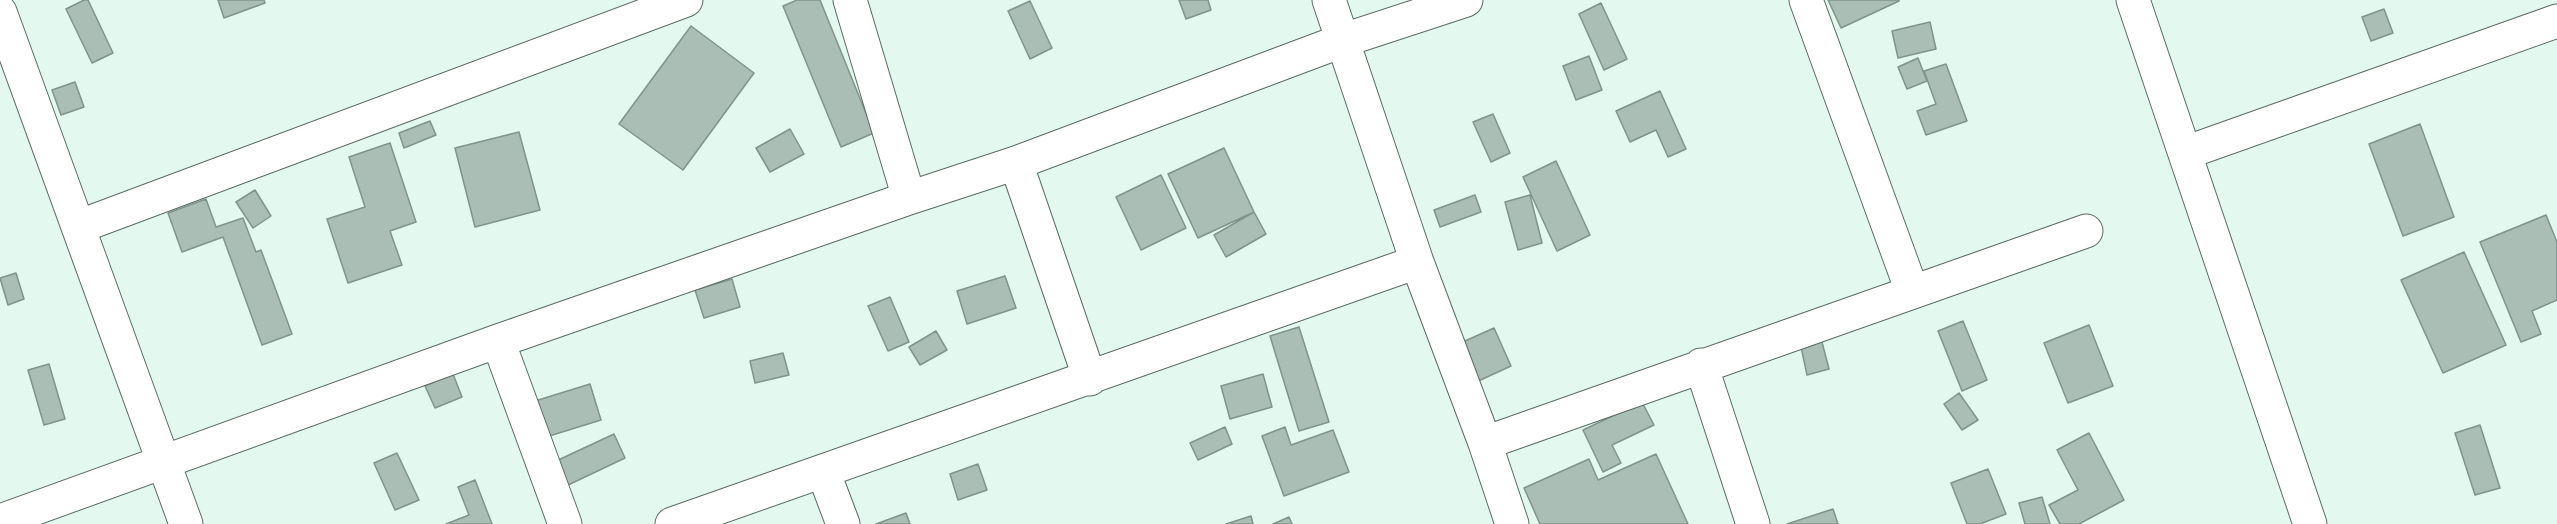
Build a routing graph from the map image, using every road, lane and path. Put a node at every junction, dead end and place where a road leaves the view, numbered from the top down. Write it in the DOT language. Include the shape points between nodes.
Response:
graph roads {
  1 [pos="686,0"];
  2 [pos="850,0"];
  3 [pos="1329,0"];
  4 [pos="1466,0"];
  5 [pos="1806,0"];
  6 [pos="2133,0"];
  7 [pos="0,12"];
  8 [pos="2557,21"];
  9 [pos="1344,40"];
  10 [pos="12,81"];
  11 [pos="2185,153"];
  12 [pos="1016,163"];
  13 [pos="909,198"];
  14 [pos="78,227"];
  15 [pos="2086,231"];
  16 [pos="1417,262"];
  17 [pos="1912,291"];
  18 [pos="498,341"];
  19 [pos="1701,365"];
  20 [pos="1090,379"];
  21 [pos="1485,443"];
  22 [pos="164,464"];
  23 [pos="823,471"];
  24 [pos="0,521"];
  25 [pos="186,524"];
  26 [pos="565,524"];
  27 [pos="672,524"];
  28 [pos="843,524"];
  29 [pos="1512,524"];
  30 [pos="1753,524"];
  31 [pos="2310,524"];
  1 -- 14 [label="street"];
  2 -- 13 [label="street"];
  3 -- 9 [label="street"];
  4 -- 9 [label="street"];
  5 -- 17 [label="street"];
  6 -- 11 [label="street"];
  7 -- 10 [label="street"];
  8 -- 11 [label="street"];
  9 -- 12 [label="street"];
  9 -- 16 [label="street"];
  10 -- 14 [label="street"];
  11 -- 31 [label="street"];
  12 -- 13 [label="street"];
  12 -- 20 [label="street"];
  13 -- 18 [label="street"];
  14 -- 22 [label="street"];
  15 -- 17 [label="street"];
  16 -- 20 [label="street"];
  16 -- 21 [label="street"];
  17 -- 19 [label="street"];
  18 -- 22 [label="street"];
  18 -- 26 [label="street"];
  19 -- 21 [label="street"];
  19 -- 30 [label="street"];
  20 -- 23 [label="street"];
  21 -- 29 [label="street"];
  22 -- 24 [label="street"];
  22 -- 25 [label="street"];
  23 -- 27 [label="street"];
  23 -- 28 [label="street"];
}
